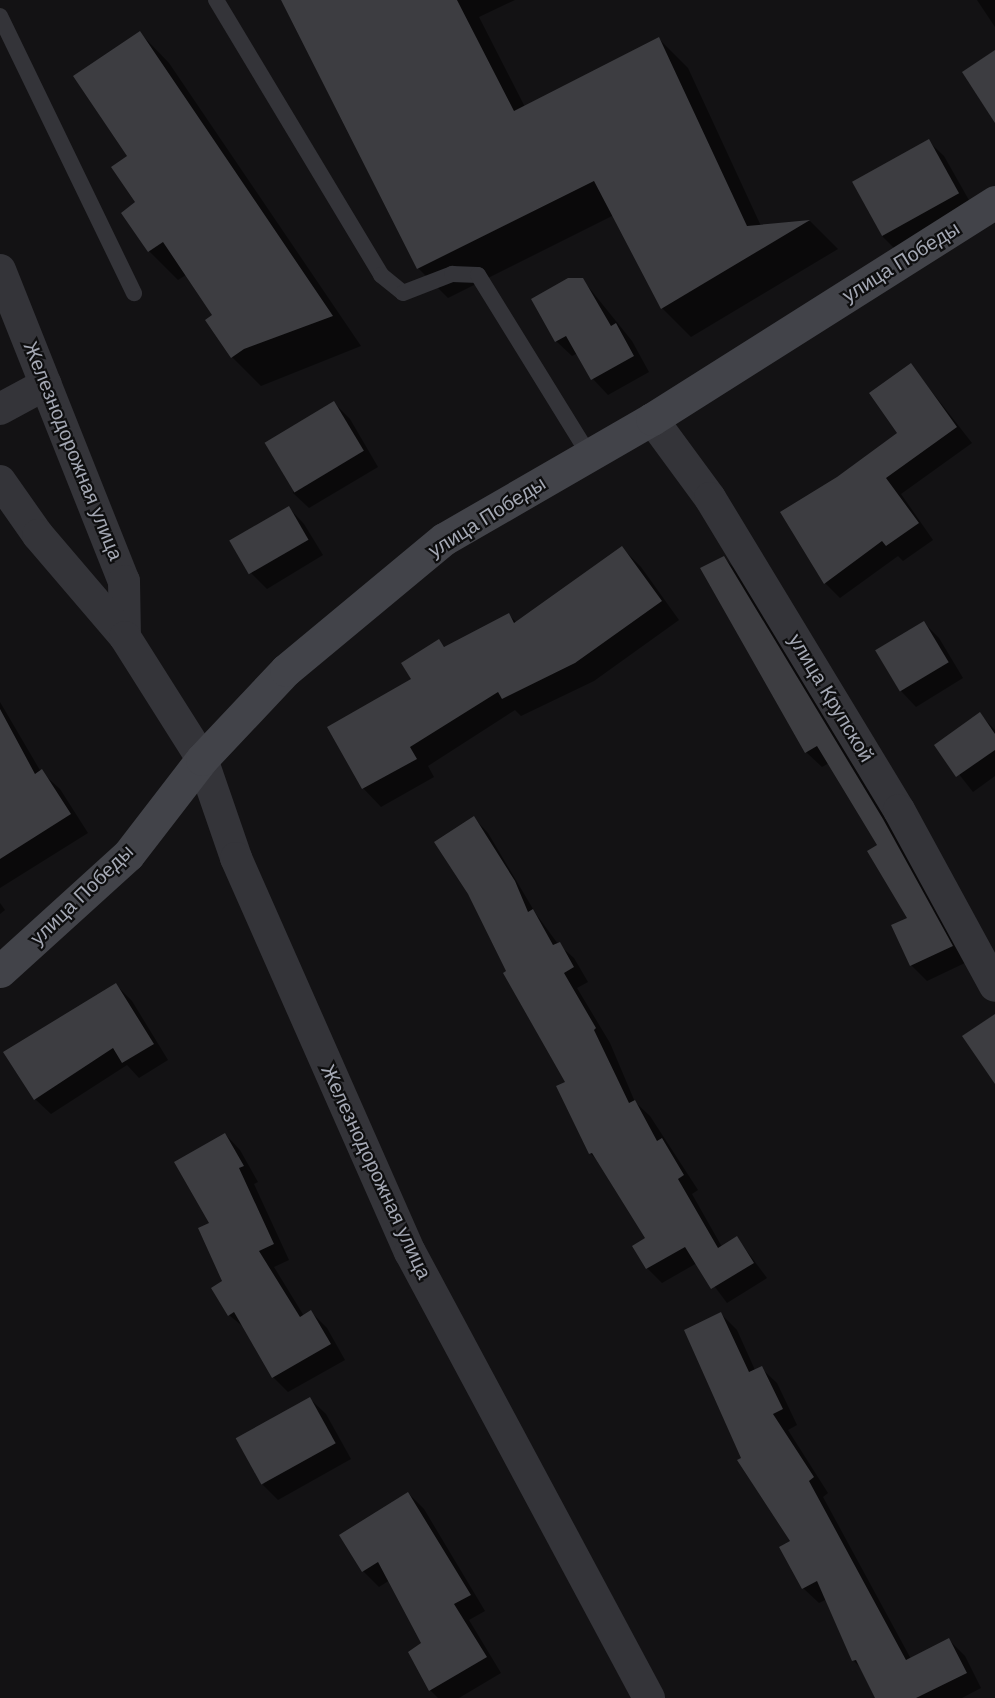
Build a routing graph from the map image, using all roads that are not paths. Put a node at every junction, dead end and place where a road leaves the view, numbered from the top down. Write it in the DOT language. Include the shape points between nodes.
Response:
graph roads {
  1 [pos="216,0"];
  2 [pos="0,15"];
  3 [pos="995,202"];
  4 [pos="0,270"];
  5 [pos="135,293"];
  6 [pos="46,384"];
  7 [pos="0,409"];
  8 [pos="652,419"];
  9 [pos="589,455"];
  10 [pos="0,481"];
  11 [pos="125,637"];
  12 [pos="202,759"];
  13 [pos="0,970"];
  14 [pos="995,986"];
  15 [pos="649,1698"];
  1 -- 9 [label="lane" via="381,275 403,293 452,274 478,276"];
  2 -- 5 [label="lane"];
  3 -- 8 [label="street, улица Победы"];
  4 -- 6 [label="street, Железнодорожная улица"];
  6 -- 7 [label="street"];
  6 -- 11 [label="street, Железнодорожная улица" via="124,581"];
  8 -- 9 [label="street, улица Победы"];
  8 -- 14 [label="street, улица Крупской" via="710,498 856,739"];
  9 -- 12 [label="street, улица Победы" via="444,539 286,670"];
  10 -- 11 [label="street, Железнодорожная улица" via="38,536"];
  11 -- 12 [label="street, Железнодорожная улица"];
  12 -- 13 [label="street, улица Победы" via="128,855"];
  12 -- 15 [label="street, Железнодорожная улица" via="236,858 410,1252"];
}
